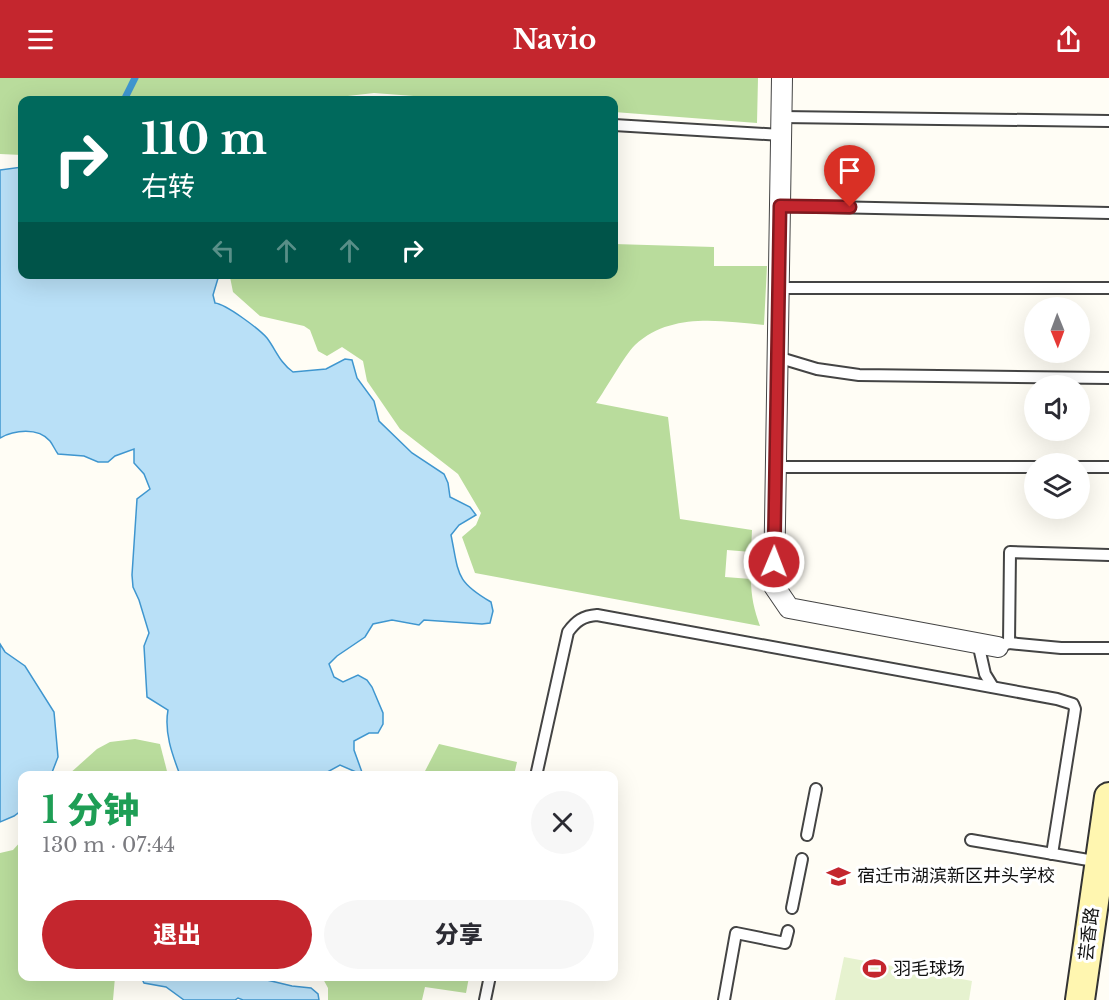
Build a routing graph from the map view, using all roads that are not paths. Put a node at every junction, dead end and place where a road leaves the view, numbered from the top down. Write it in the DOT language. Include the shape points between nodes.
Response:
graph roads {
  1 [pos="782,78"];
  2 [pos="1109,121"];
  3 [pos="618,125"];
  4 [pos="781,126"];
  5 [pos="780,206"];
  6 [pos="1109,213"];
  7 [pos="778,288"];
  8 [pos="1109,288"];
  9 [pos="777,357"];
  10 [pos="1109,378"];
  11 [pos="776,466"];
  12 [pos="1024,467"];
  13 [pos="1090,467"];
  14 [pos="1109,467"];
  15 [pos="1109,555"];
  16 [pos="978,643"];
  17 [pos="1004,645"];
  18 [pos="1109,648"];
  19 [pos="993,687"];
  20 [pos="537,771"];
  21 [pos="816,789"];
  22 [pos="1109,797"];
  23 [pos="807,835"];
  24 [pos="971,840"];
  25 [pos="1052,854"];
  26 [pos="802,859"];
  27 [pos="1106,864"];
  28 [pos="792,908"];
  29 [pos="788,931"];
  30 [pos="489,981"];
  31 [pos="485,1000"];
  32 [pos="724,1000"];
  33 [pos="1080,1000"];
  34 [pos="1091,1000"];
  1 -- 4 [label="street"];
  2 -- 4 [label="lane"];
  3 -- 4 [label="lane"];
  4 -- 5 [label="street"];
  5 -- 6 [label="lane"];
  5 -- 7 [label="street"];
  7 -- 8 [label="lane"];
  7 -- 9 [label="street"];
  9 -- 10 [label="lane" via="817,369 860,375"];
  9 -- 11 [label="street"];
  11 -- 12 [label="lane"];
  11 -- 16 [label="street" via="774,586 789,608"];
  13 -- 14 [label="lane"];
  15 -- 17 [label="lane" via="1010,552"];
  16 -- 17 [label="street"];
  16 -- 19 [label="lane" via="985,674"];
  17 -- 18 [label="lane"];
  19 -- 20 [label="lane" via="586,616 568,632"];
  19 -- 25 [label="lane" via="1057,699 1073,704 1075,709"];
  21 -- 23 [label="lane"];
  22 -- 27 [label="street, 芸香路"];
  24 -- 25 [label="lane"];
  25 -- 27 [label="lane"];
  26 -- 28 [label="lane"];
  27 -- 33 [label="street, 芸香路"];
  27 -- 34 [label="street, 芸香路"];
  29 -- 32 [label="lane" via="785,944 736,933"];
  30 -- 31 [label="lane"];
}
